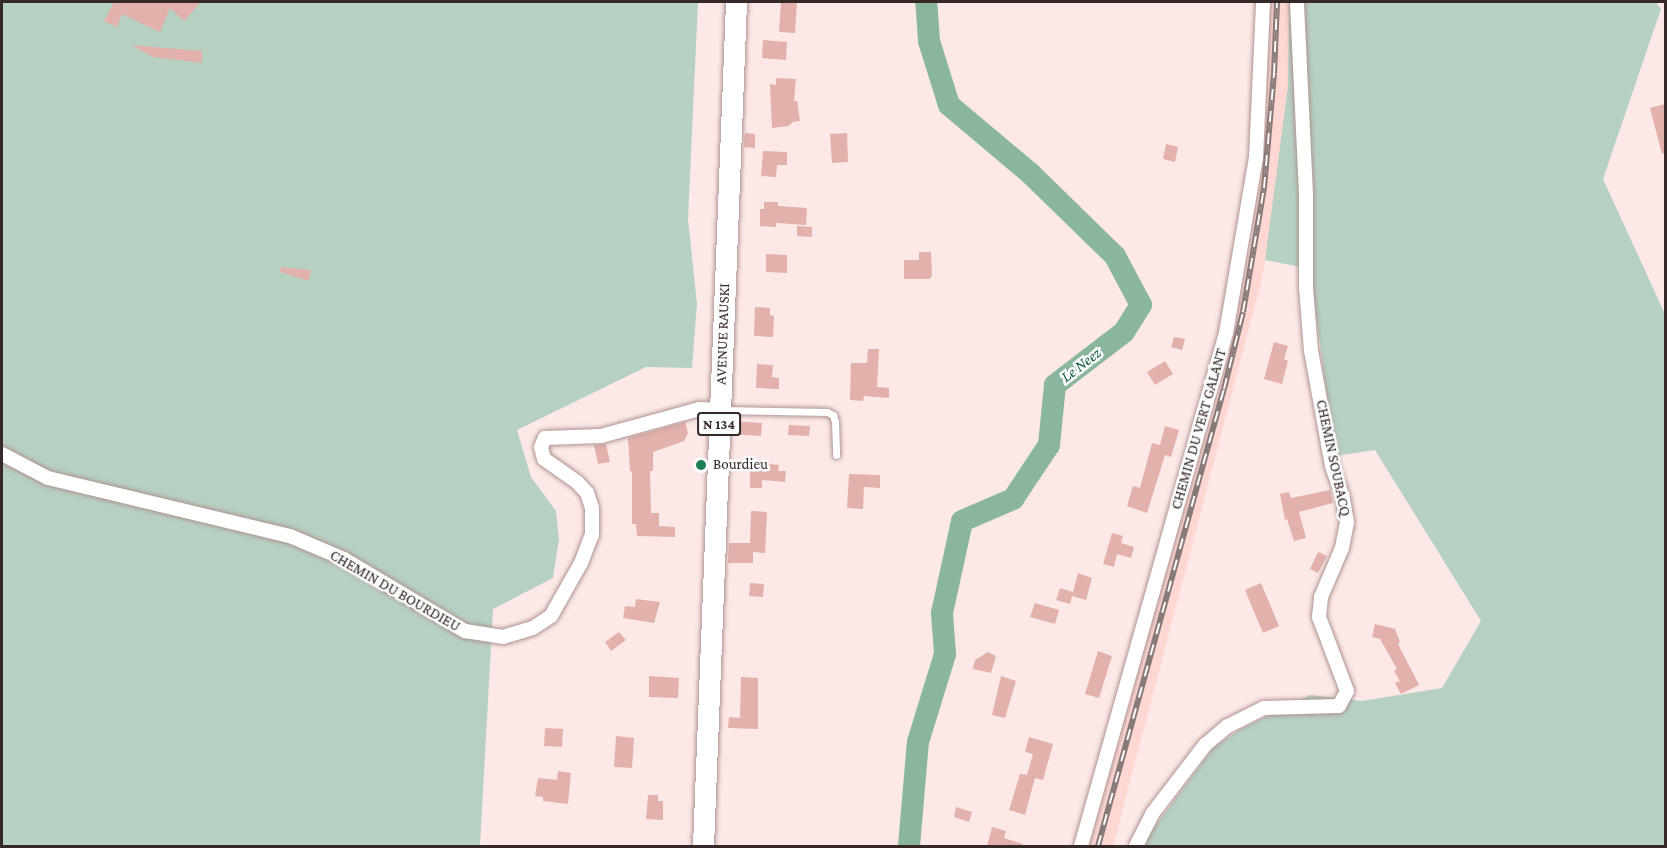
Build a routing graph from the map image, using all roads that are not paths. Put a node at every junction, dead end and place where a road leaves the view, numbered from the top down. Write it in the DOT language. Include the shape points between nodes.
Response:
graph roads {
  1 [pos="736,2"];
  2 [pos="1263,2"];
  3 [pos="1297,2"];
  4 [pos="720,410"];
  5 [pos="2,454"];
  6 [pos="836,455"];
  7 [pos="703,846"];
  8 [pos="1081,846"];
  9 [pos="1136,846"];
  1 -- 4 [label="main road, AVENUE RAUSKI / N 134"];
  2 -- 8 [label="street, CHEMIN DU VERT GALANT" via="1256,158 1226,333"];
  3 -- 9 [label="street, CHEMIN SOUBACQ" via="1310,341 1332,466 1347,522 1342,548 1321,597 1319,617 1347,691 1339,706 1264,708 1228,726 1205,745 1165,796"];
  4 -- 5 [label="street, CHEMIN DU BOURDIEU" via="699,409 601,436 545,438 541,447 544,459 587,493 592,508 592,535 554,612 533,628 503,637 465,631 344,559 290,536 48,478"];
  4 -- 6 [label="lane" via="827,412 834,416"];
  4 -- 7 [label="main road, AVENUE RAUSKI / N 134"];
}
